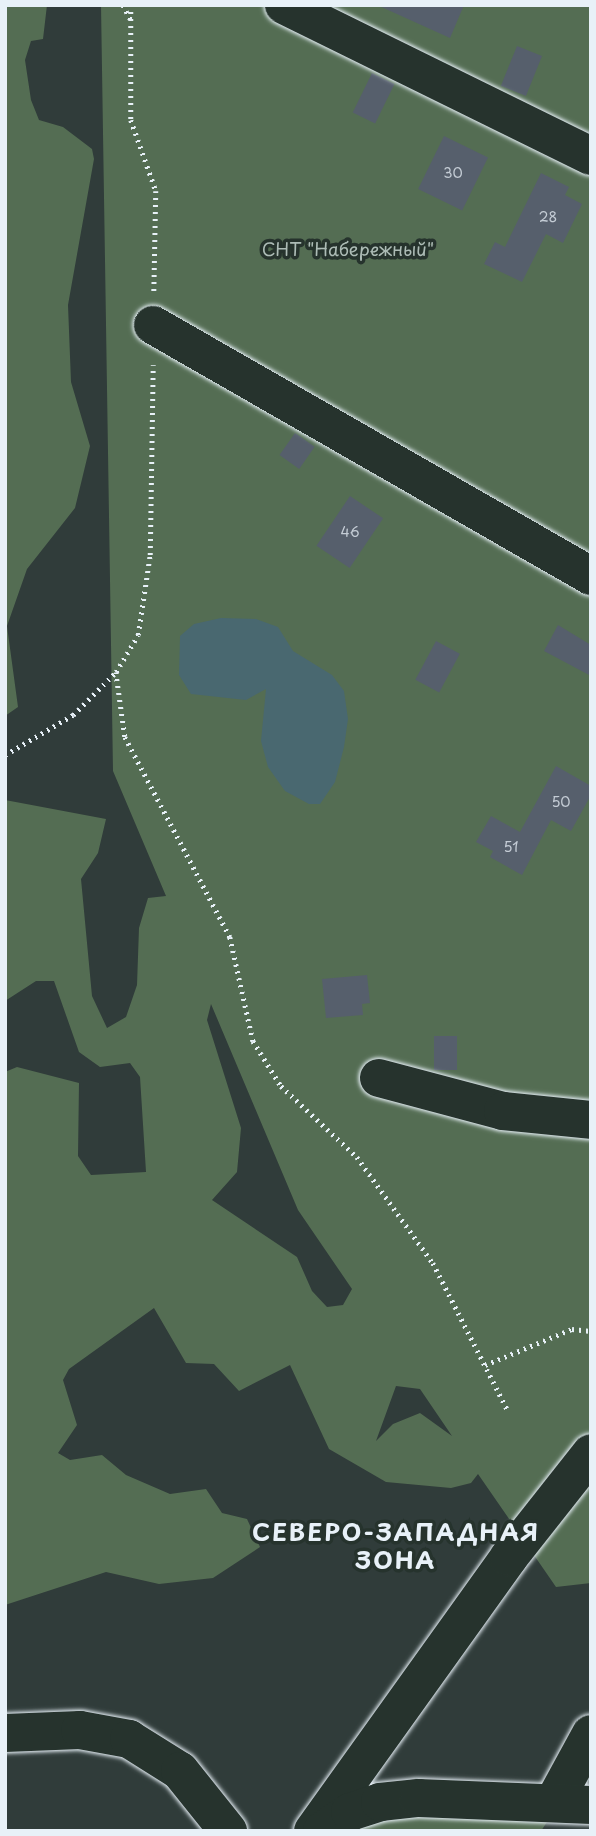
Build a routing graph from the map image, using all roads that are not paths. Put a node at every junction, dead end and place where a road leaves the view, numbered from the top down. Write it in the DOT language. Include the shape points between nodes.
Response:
graph roads {
  1 [pos="284,5"];
  2 [pos="591,156"];
  3 [pos="153,325"];
  4 [pos="591,576"];
  5 [pos="379,1078"];
  6 [pos="591,1120"];
  7 [pos="591,1453"];
  8 [pos="5,1733"];
  9 [pos="591,1734"];
  10 [pos="573,1802"];
  11 [pos="228,1831"];
  12 [pos="313,1831"];
  13 [pos="322,1831"];
  1 -- 2 [label="street"];
  3 -- 4 [label="street"];
  5 -- 6 [label="street" via="503,1111"];
  7 -- 12 [label="street" via="509,1557"];
  8 -- 11 [label="street" via="80,1730 129,1739 180,1772"];
  9 -- 10 [label="street"];
  10 -- 13 [label="street" via="380,1802 351,1812"];
}
